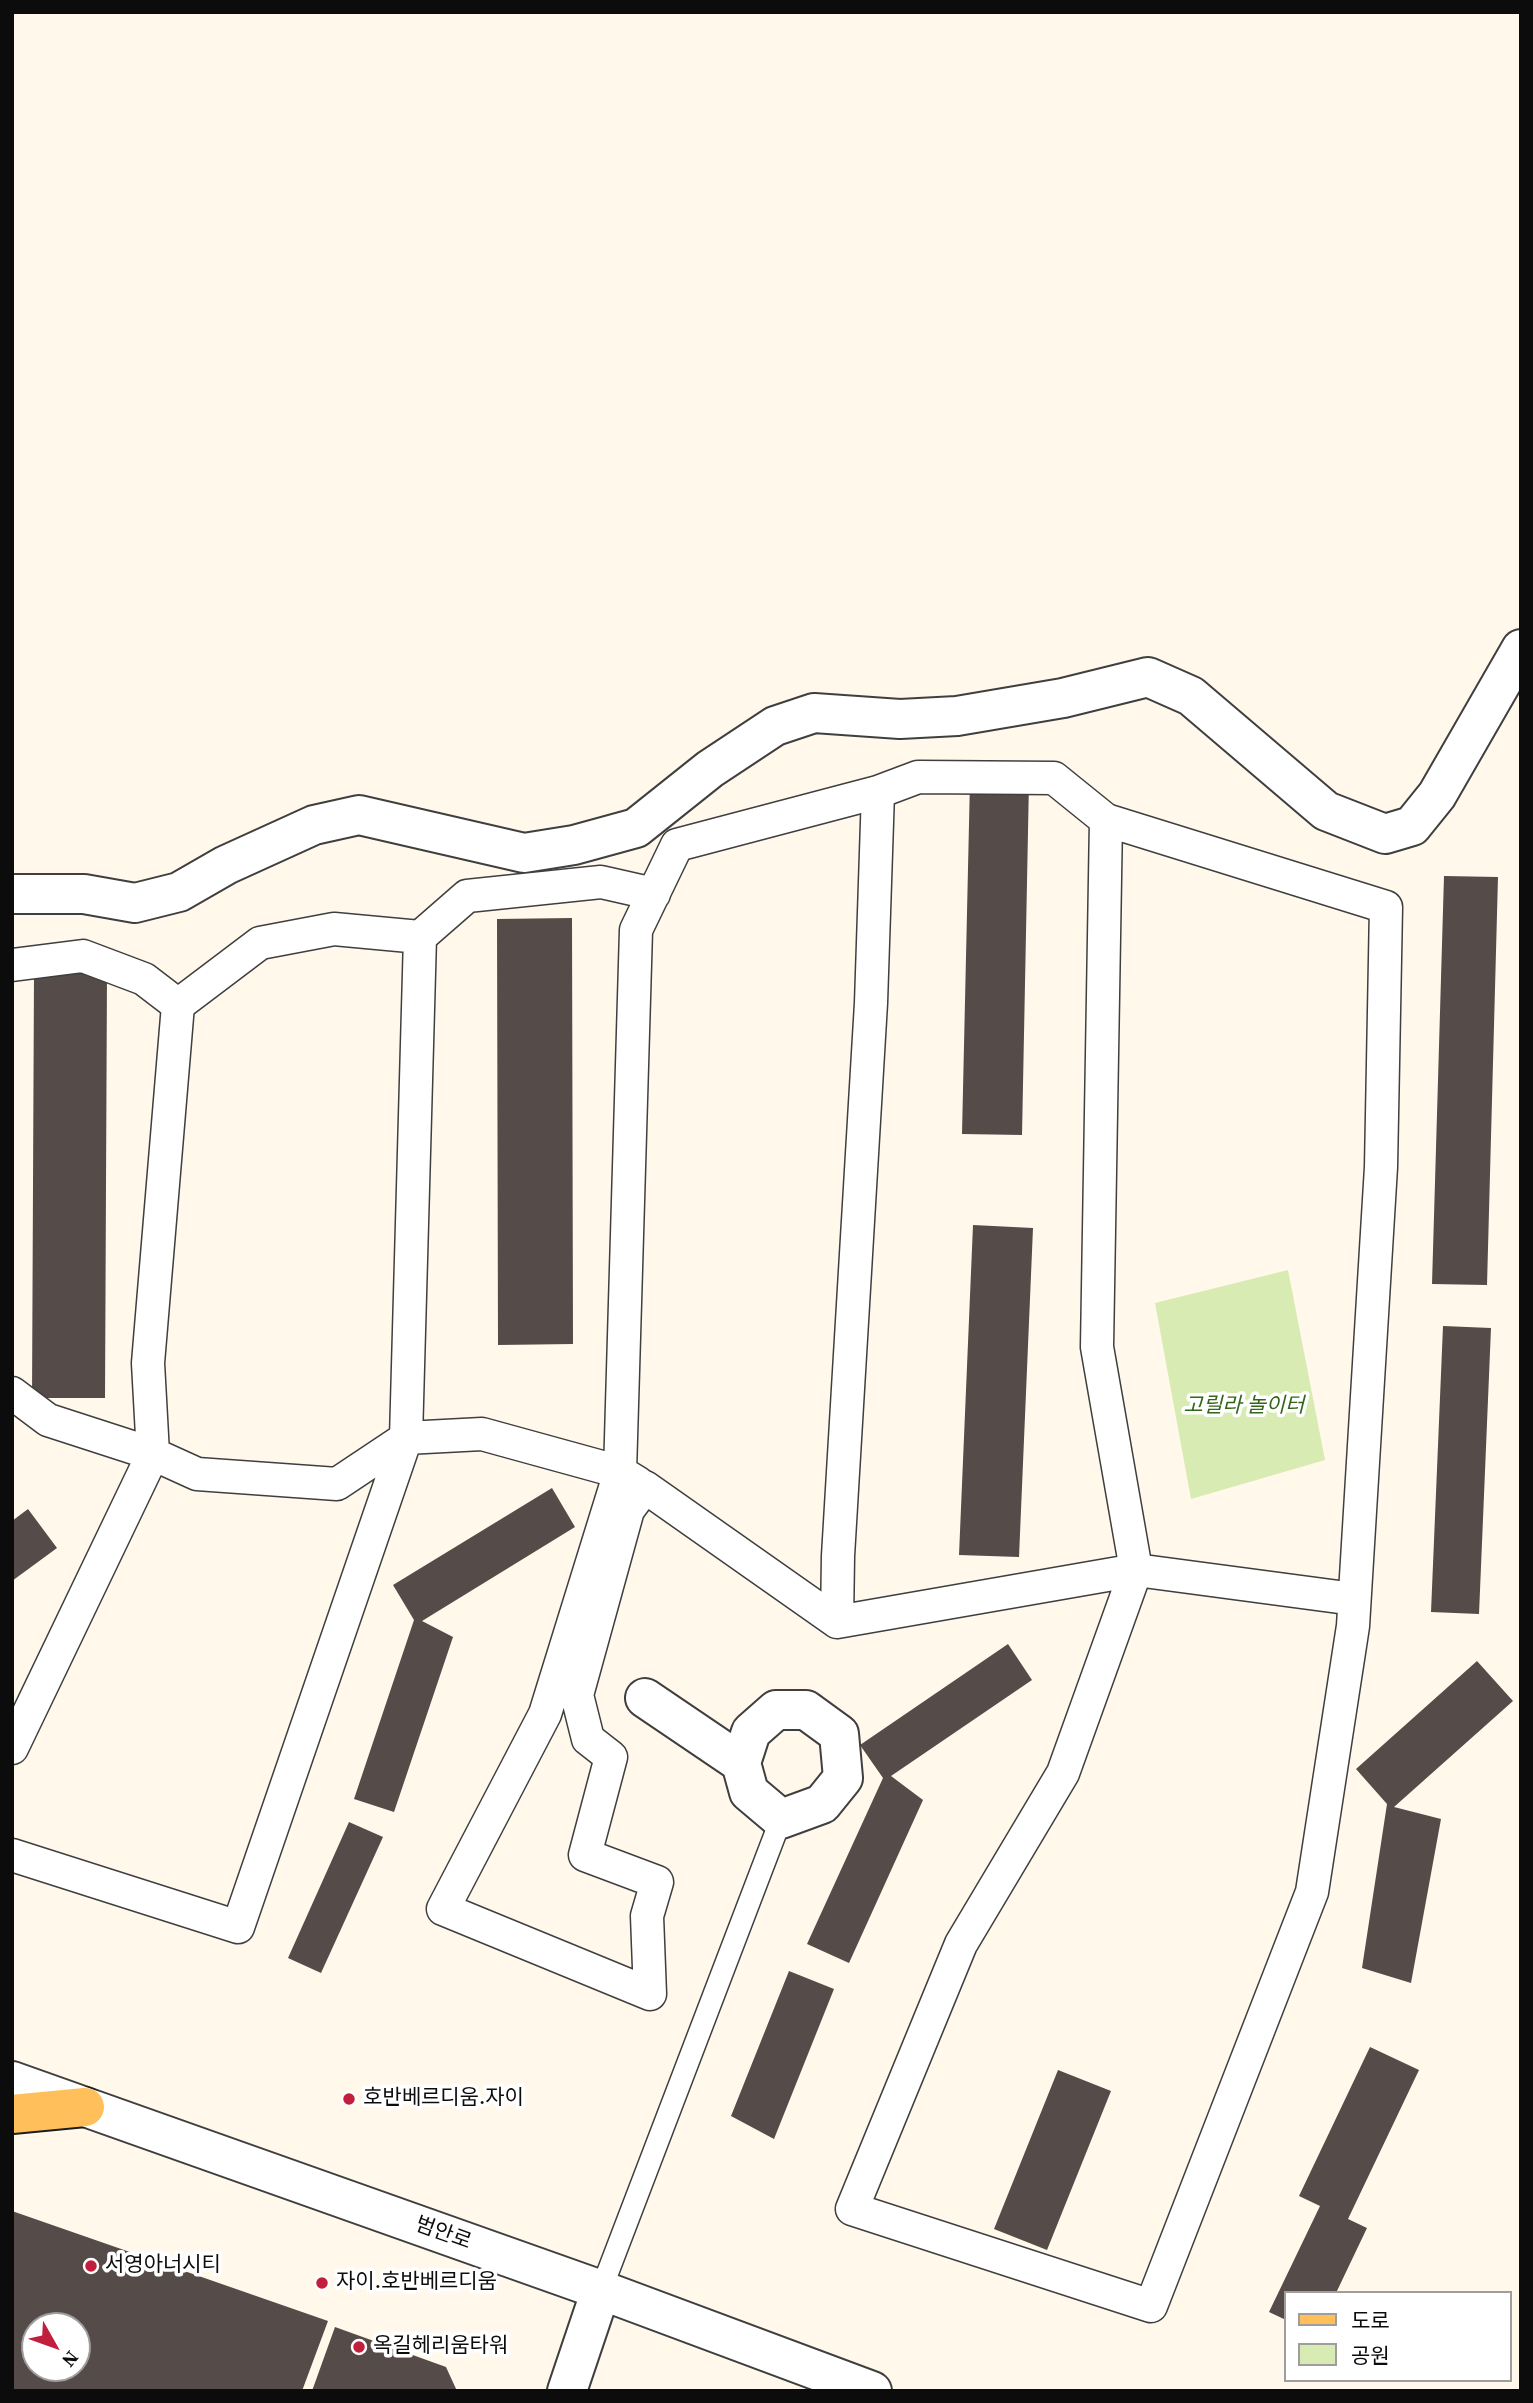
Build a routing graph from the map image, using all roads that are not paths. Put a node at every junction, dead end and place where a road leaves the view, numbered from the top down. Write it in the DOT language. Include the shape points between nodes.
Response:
graph roads {
  1 [pos="1521,649"];
  2 [pos="878,792"];
  3 [pos="1106,820"];
  4 [pos="12,894"];
  5 [pos="654,894"];
  6 [pos="420,937"];
  7 [pos="12,965"];
  8 [pos="178,1005"];
  9 [pos="12,1393"];
  10 [pos="406,1438"];
  11 [pos="153,1454"];
  12 [pos="633,1479"];
  13 [pos="1136,1570"];
  14 [pos="1354,1599"];
  15 [pos="837,1622"];
  16 [pos="645,1698"];
  17 [pos="12,1748"];
  18 [pos="741,1763"];
  19 [pos="781,1819"];
  20 [pos="12,1855"];
  21 [pos="12,2081"];
  22 [pos="85,2107"];
  23 [pos="12,2114"];
  24 [pos="601,2290"];
  25 [pos="568,2391"];
  26 [pos="872,2391"];
  1 -- 4 [label="street" via="1437,795 1412,826 1385,834 1326,811 1191,696 1148,677 1063,698 957,716 900,719 814,713 775,726 710,769 636,828 574,845 524,853 359,815 314,825 179,892 135,903 84,894"];
  2 -- 3 [label="street" via="918,777 1054,778"];
  2 -- 5 [label="street" via="677,845"];
  2 -- 15 [label="street" via="872,1003"];
  3 -- 13 [label="street" via="1097,1347"];
  3 -- 14 [label="street" via="1386,907 1381,1167"];
  5 -- 6 [label="street" via="601,882 467,896"];
  5 -- 12 [label="street" via="636,930"];
  6 -- 8 [label="street" via="334,929 260,943"];
  6 -- 10 [label="street"];
  7 -- 8 [label="street" via="83,956 144,979"];
  8 -- 11 [label="street" via="148,1363"];
  9 -- 11 [label="street" via="48,1420"];
  10 -- 11 [label="street" via="337,1484 197,1474"];
  10 -- 12 [label="street" via="482,1434"];
  10 -- 20 [label="street" via="237,1927"];
  11 -- 17 [label="street"];
  12 -- 12 [label="street" via="545,1714 443,1909 650,1994 647,1916 657,1882 585,1855 611,1757 588,1738 577,1695"];
  12 -- 15 [label="street"];
  13 -- 14 [label="street"];
  13 -- 14 [label="street" via="1063,1773 961,1944 852,2209 1152,2306 1312,1892"];
  13 -- 15 [label="street"];
  16 -- 18 [label="street"];
  18 -- 19 [label="street" via="750,1793"];
  18 -- 19 [label="street" via="751,1732 776,1710 806,1710 839,1734 843,1778 822,1804"];
  19 -- 24 [label="lane"];
  21 -- 22 [label="street, 범안로"];
  22 -- 23 [label="main road"];
  22 -- 24 [label="street, 범안로"];
  24 -- 25 [label="street"];
  24 -- 26 [label="street, 범안로"];
}
